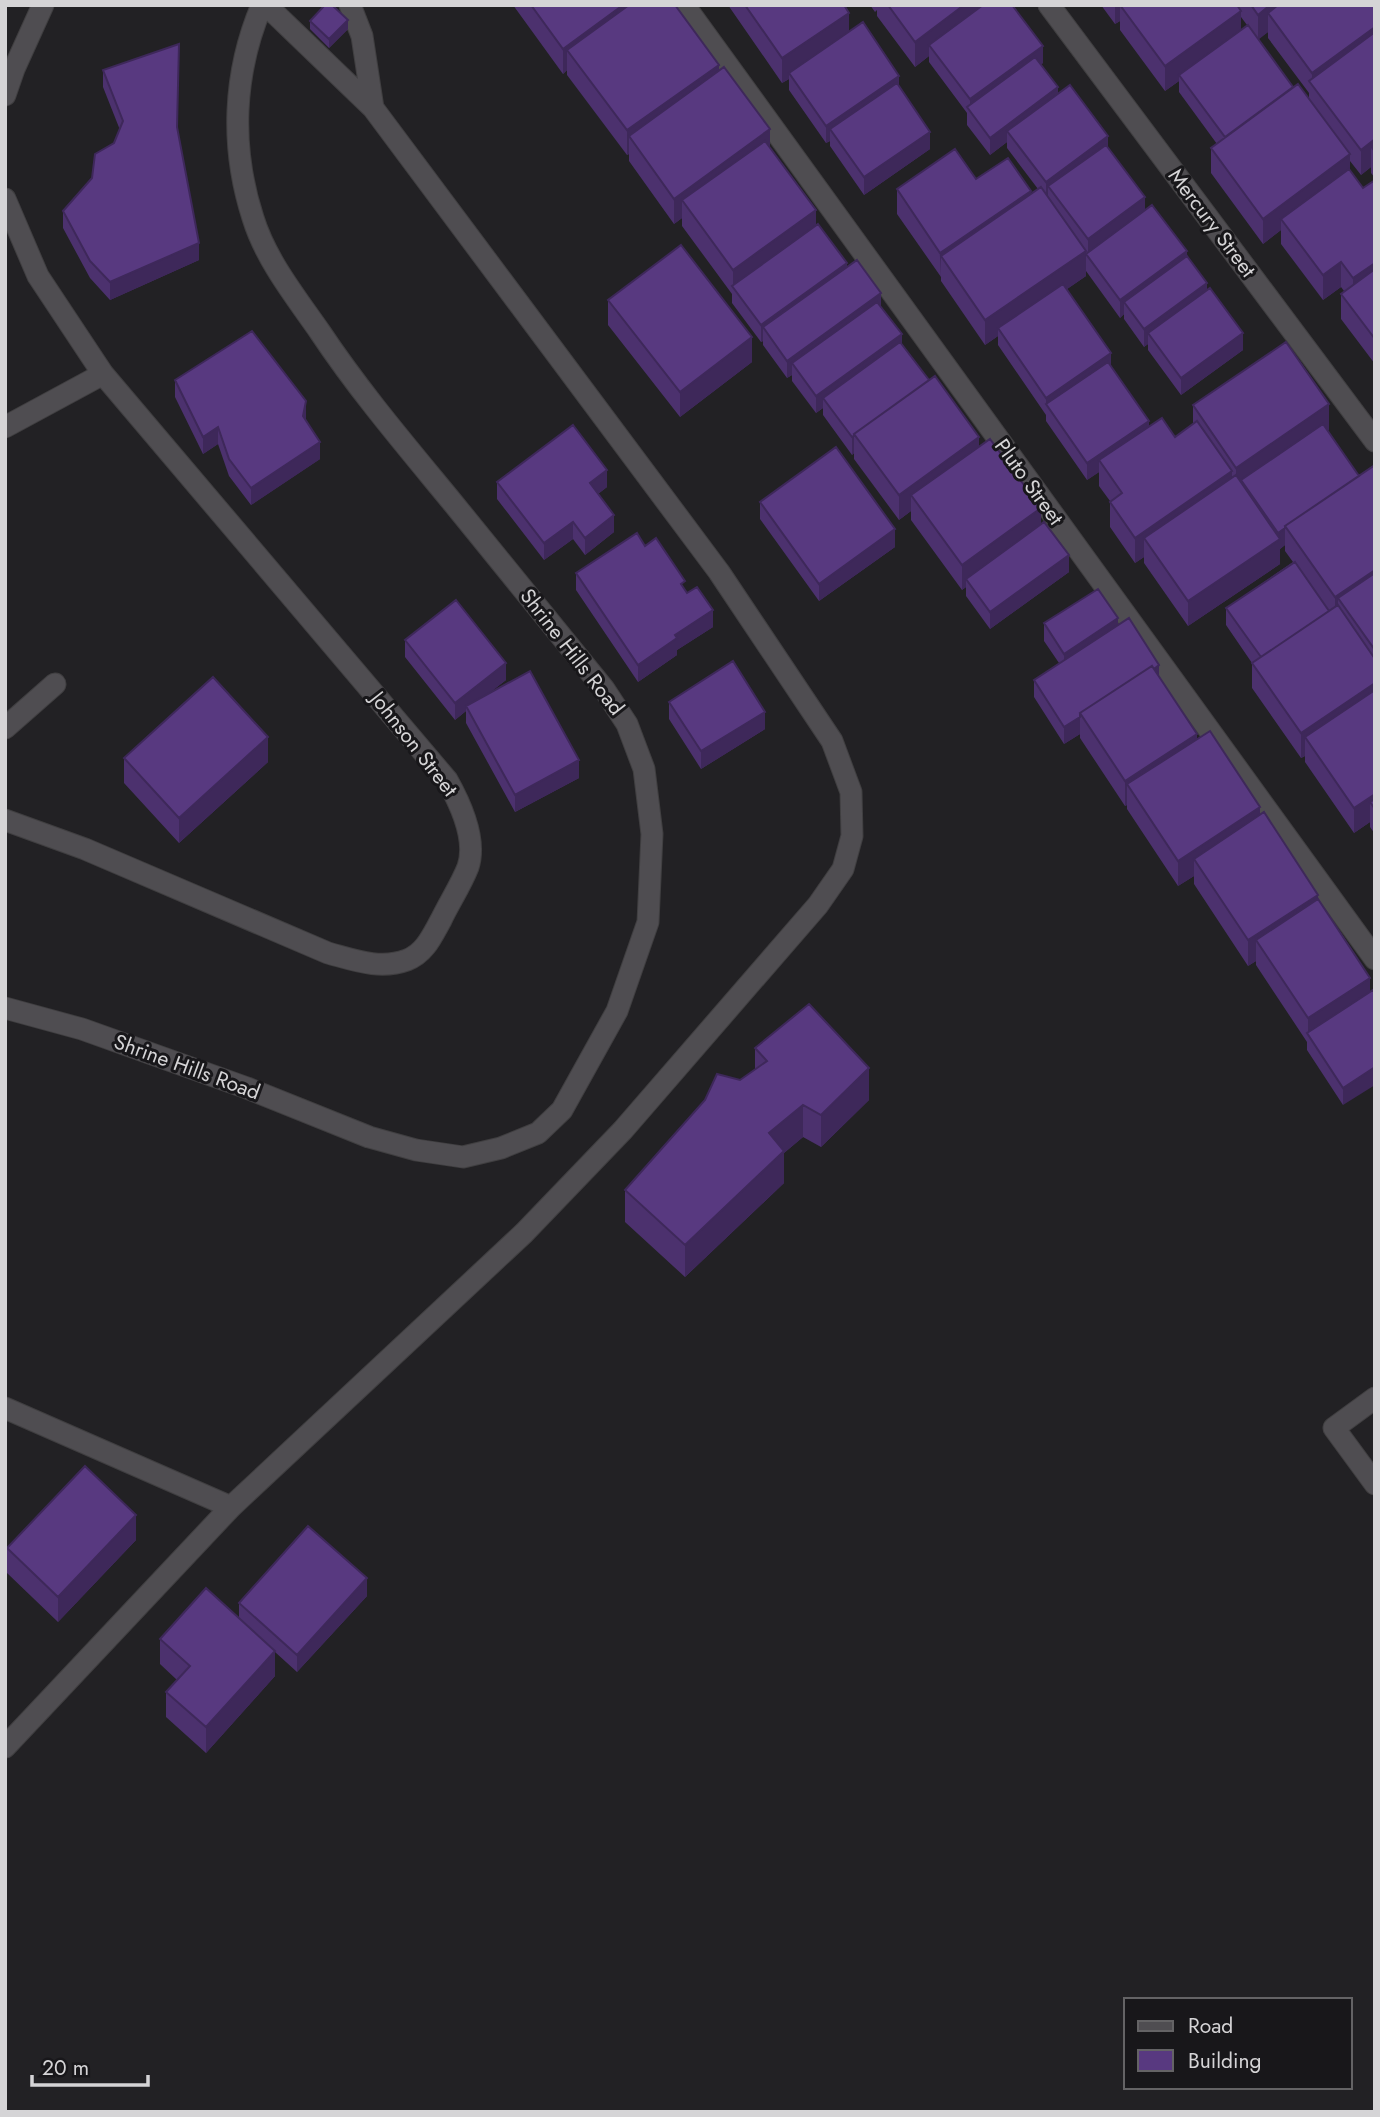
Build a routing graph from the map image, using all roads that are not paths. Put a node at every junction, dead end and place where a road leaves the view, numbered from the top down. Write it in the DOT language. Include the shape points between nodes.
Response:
graph roads {
  1 [pos="43,5"];
  2 [pos="264,5"];
  3 [pos="351,5"];
  4 [pos="684,5"];
  5 [pos="1049,5"];
  6 [pos="5,94"];
  7 [pos="373,108"];
  8 [pos="5,199"];
  9 [pos="103,374"];
  10 [pos="5,427"];
  11 [pos="1375,441"];
  12 [pos="55,684"];
  13 [pos="5,728"];
  14 [pos="5,820"];
  15 [pos="1375,960"];
  16 [pos="5,1008"];
  17 [pos="1375,1398"];
  18 [pos="5,1408"];
  19 [pos="1375,1484"];
  20 [pos="231,1507"];
  21 [pos="5,1746"];
  1 -- 6 [label="street"];
  2 -- 7 [label="street"];
  2 -- 16 [label="street, Shrine Hills Road" via="244,60 236,127 244,189 254,221 273,264 355,384 604,689 627,724 644,769 652,834 649,922 617,1011 562,1110 538,1133 463,1157 369,1137 82,1029"];
  3 -- 7 [label="street" via="362,36"];
  4 -- 15 [label="street, Pluto Street"];
  5 -- 11 [label="street, Mercury Street"];
  7 -- 20 [label="street" via="719,572 832,741 851,792 852,836 843,869 818,905 623,1130 524,1233"];
  8 -- 9 [label="street, Johnson Street" via="38,276"];
  9 -- 10 [label="street"];
  9 -- 14 [label="street, Johnson Street" via="447,780 467,823 468,865 428,944 410,959 369,964 328,953 85,849"];
  12 -- 13 [label="street"];
  17 -- 19 [label="street" via="1334,1428"];
  18 -- 20 [label="street"];
  20 -- 21 [label="street"];
}
